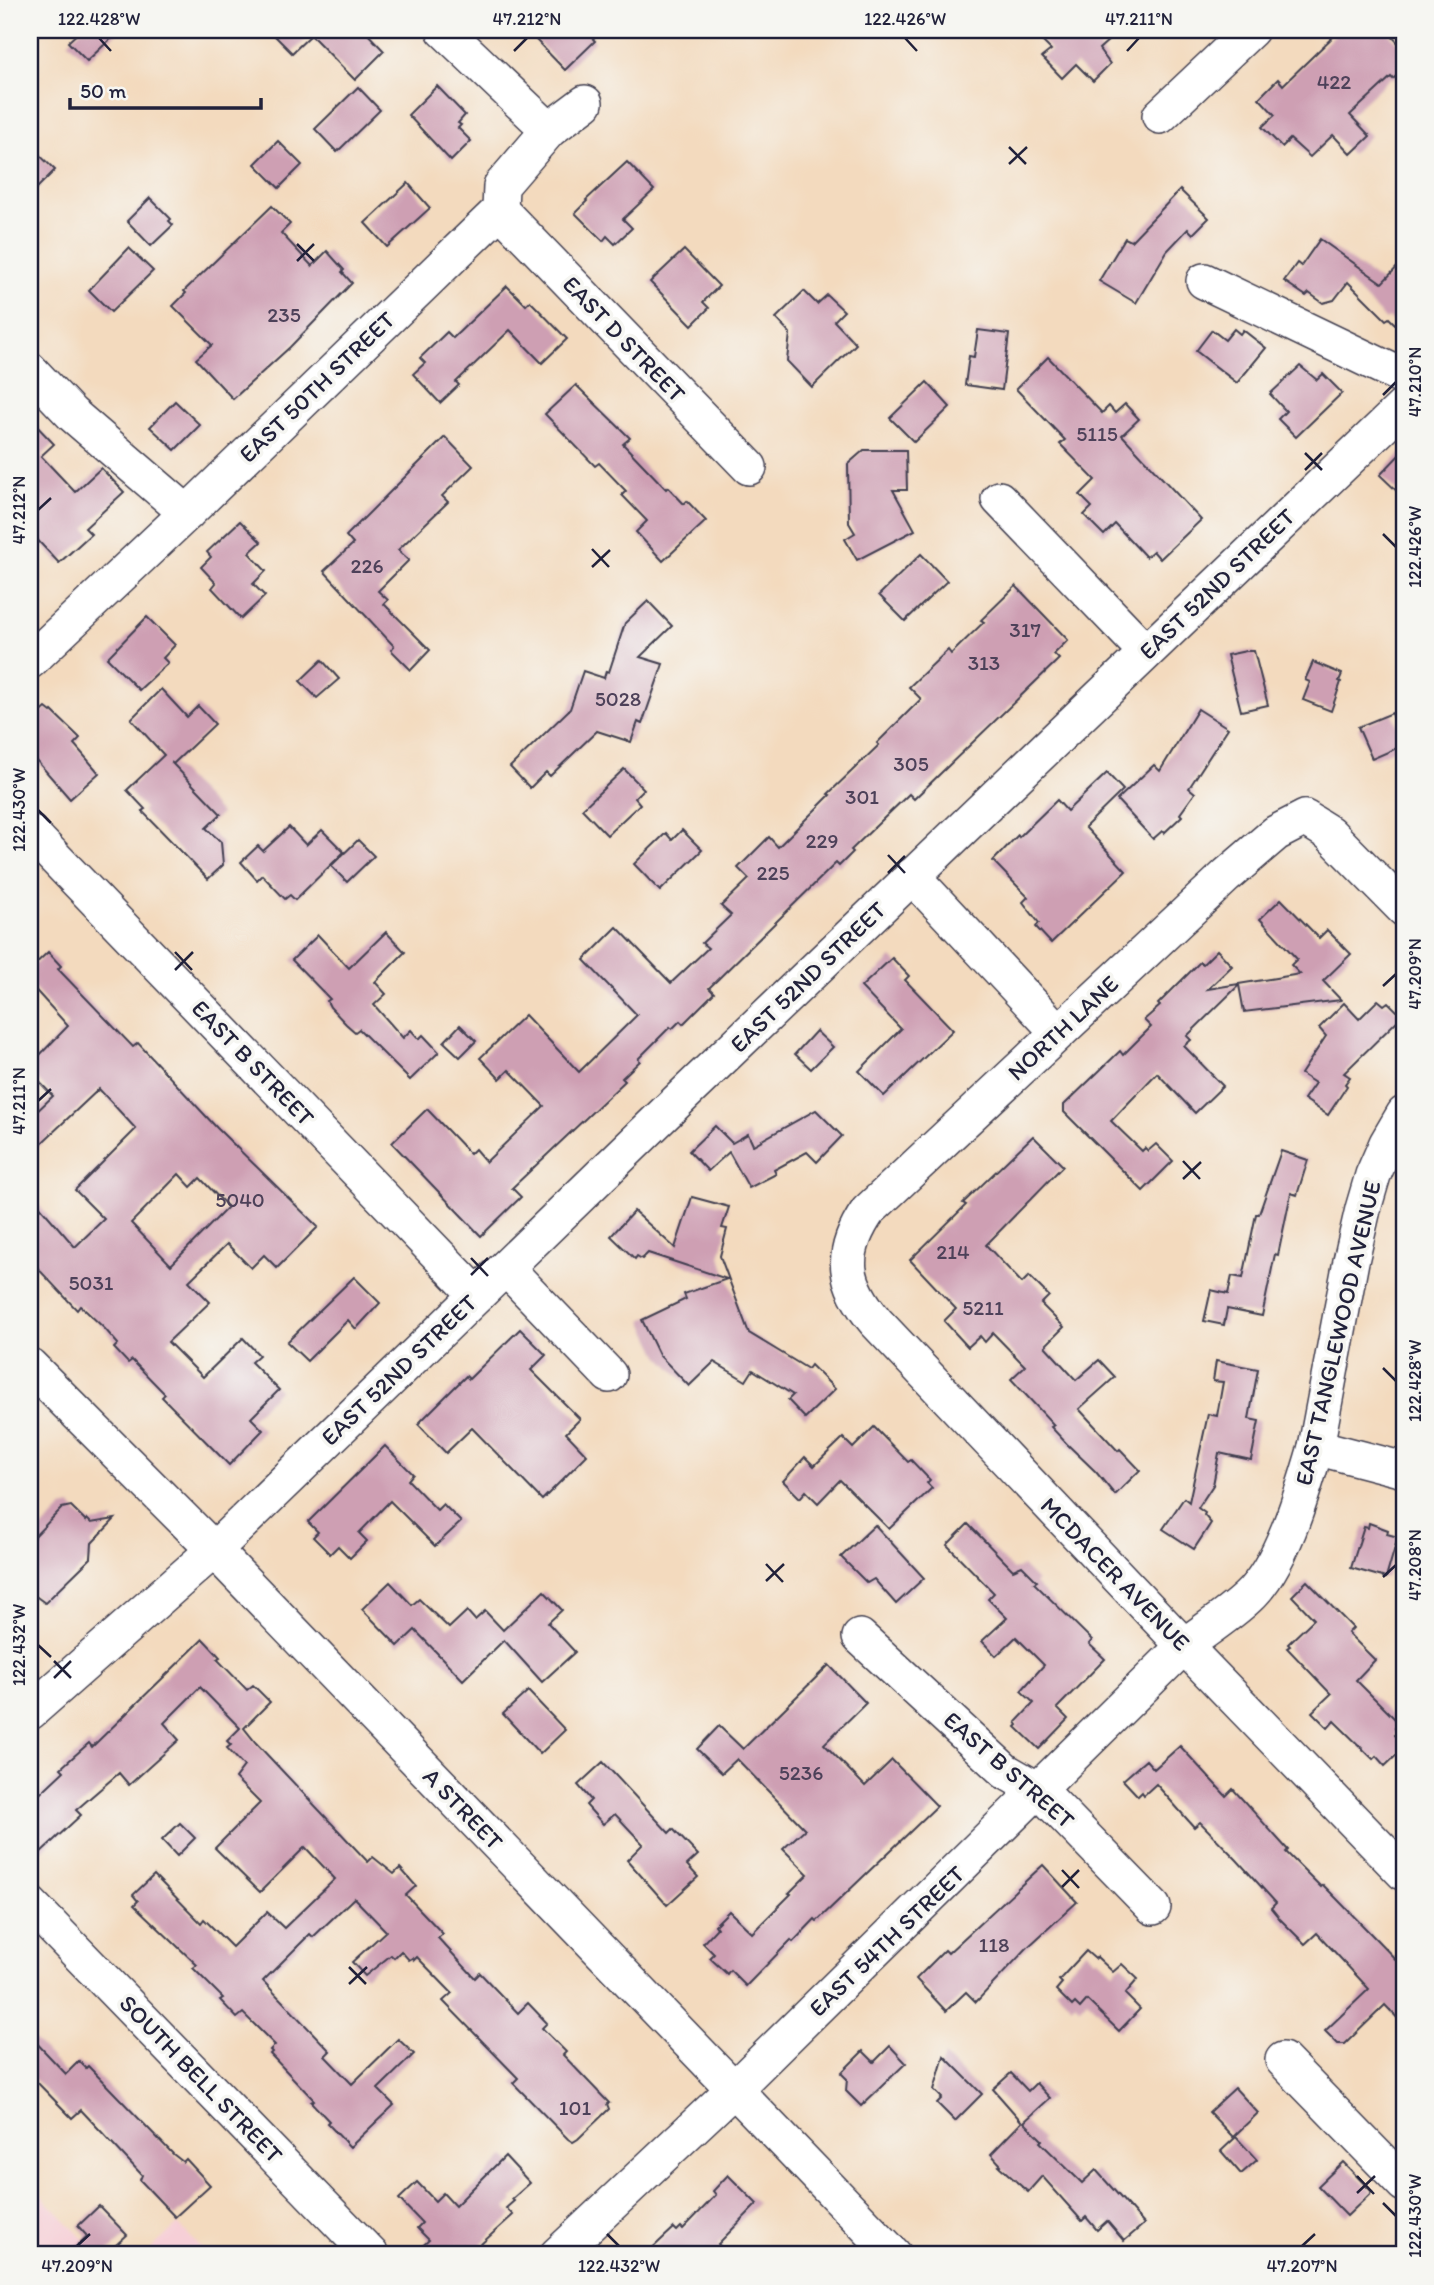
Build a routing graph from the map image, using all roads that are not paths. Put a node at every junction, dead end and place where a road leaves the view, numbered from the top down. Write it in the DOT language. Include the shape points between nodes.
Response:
graph roads {
  1 [pos="444,30"];
  2 [pos="1251,30"];
  3 [pos="585,103"];
  4 [pos="1160,116"];
  5 [pos="549,130"];
  6 [pos="500,210"];
  7 [pos="1204,281"];
  8 [pos="30,370"];
  9 [pos="1404,377"];
  10 [pos="1404,406"];
  11 [pos="749,467"];
  12 [pos="999,499"];
  13 [pos="187,513"];
  14 [pos="1146,652"];
  15 [pos="30,662"];
  16 [pos="30,832"];
  17 [pos="912,876"];
  18 [pos="1404,909"];
  19 [pos="1058,1032"];
  20 [pos="1404,1114"];
  21 [pos="848,1261"];
  22 [pos="506,1268"];
  23 [pos="477,1295"];
  24 [pos="30,1366"];
  25 [pos="609,1375"];
  26 [pos="1316,1447"];
  27 [pos="1404,1470"];
  28 [pos="214,1550"];
  29 [pos="860,1637"];
  30 [pos="1184,1646"];
  31 [pos="30,1712"];
  32 [pos="1040,1791"];
  33 [pos="1404,1873"];
  34 [pos="30,1903"];
  35 [pos="1153,1907"];
  36 [pos="1283,2060"];
  37 [pos="733,2090"];
  38 [pos="1404,2184"];
  39 [pos="372,2255"];
  40 [pos="557,2255"];
  41 [pos="894,2255"];
  1 -- 5 [label="street"];
  2 -- 4 [label="street"];
  3 -- 5 [label="street"];
  5 -- 6 [label="street" via="501,186"];
  6 -- 11 [label="street, EAST D STREET"];
  6 -- 13 [label="street, EAST 50TH STREET"];
  7 -- 9 [label="street"];
  8 -- 13 [label="street" via="72,414"];
  10 -- 14 [label="street, EAST 52ND STREET"];
  12 -- 14 [label="street"];
  13 -- 15 [label="street, EAST 50TH STREET"];
  14 -- 17 [label="street, EAST 52ND STREET"];
  16 -- 23 [label="street, EAST B STREET"];
  17 -- 19 [label="street"];
  17 -- 22 [label="street, EAST 52ND STREET"];
  18 -- 19 [label="street, NORTH LANE" via="1329,833 1305,818 1258,848"];
  19 -- 21 [label="street, NORTH LANE" via="868,1211 853,1239"];
  20 -- 26 [label="street, EAST TANGLEWOOD AVENUE" via="1373,1175 1363,1209"];
  21 -- 30 [label="street, MCDACER AVENUE" via="855,1294 876,1322"];
  22 -- 23 [label="street, EAST 52ND STREET"];
  22 -- 25 [label="street"];
  23 -- 28 [label="street, EAST 52ND STREET"];
  24 -- 28 [label="street, A STREET"];
  26 -- 27 [label="street"];
  26 -- 30 [label="street, EAST TANGLEWOOD AVENUE" via="1281,1546 1262,1583"];
  28 -- 31 [label="street, EAST 52ND STREET"];
  28 -- 37 [label="street, A STREET"];
  29 -- 32 [label="street, EAST B STREET" via="1005,1771"];
  30 -- 32 [label="street, EAST TANGLEWOOD AVENUE"];
  30 -- 33 [label="street, MCDACER AVENUE"];
  32 -- 35 [label="street, EAST B STREET"];
  32 -- 37 [label="street, EAST 54TH STREET"];
  34 -- 39 [label="street, SOUTH BELL STREET"];
  36 -- 38 [label="street"];
  37 -- 40 [label="street, EAST 54TH STREET"];
  37 -- 41 [label="street, A STREET"];
}
